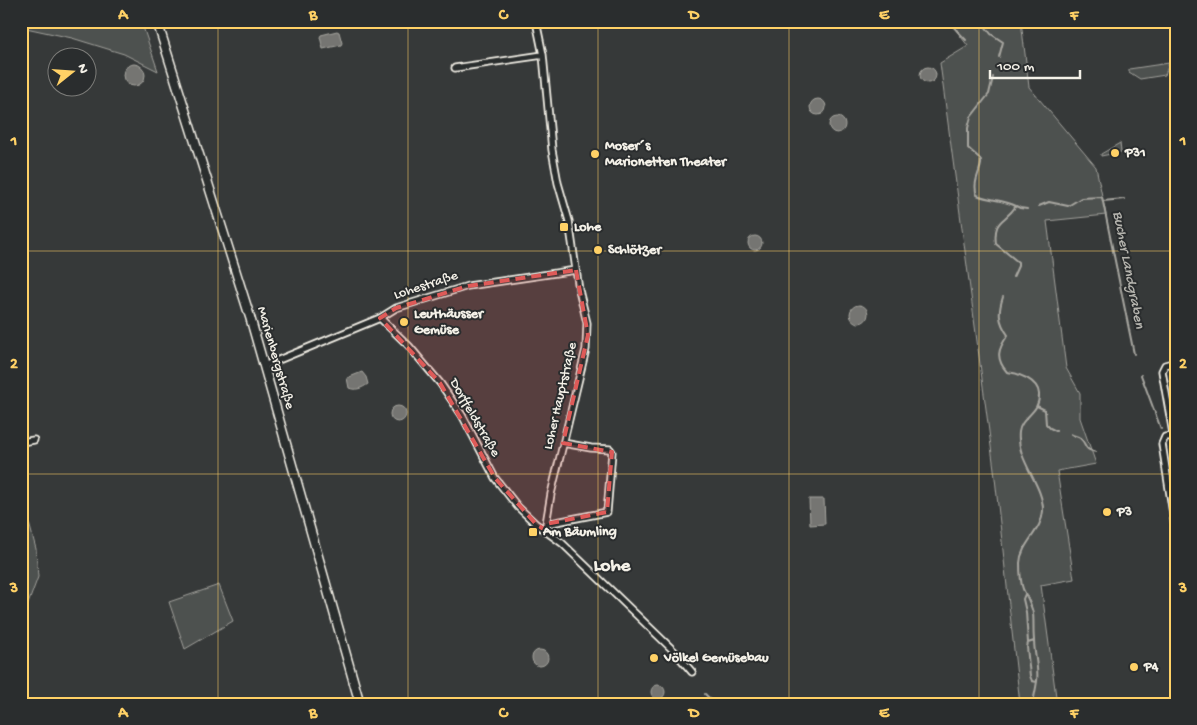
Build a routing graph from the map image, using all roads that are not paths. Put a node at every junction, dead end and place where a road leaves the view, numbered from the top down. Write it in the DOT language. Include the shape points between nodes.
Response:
graph roads {
  1 [pos="157,21"];
  2 [pos="536,21"];
  3 [pos="543,55"];
  4 [pos="455,68"];
  5 [pos="576,270"];
  6 [pos="380,318"];
  7 [pos="1176,362"];
  8 [pos="264,366"];
  9 [pos="1174,436"];
  10 [pos="34,440"];
  11 [pos="21,442"];
  12 [pos="563,443"];
  13 [pos="1176,451"];
  14 [pos="546,527"];
  15 [pos="1176,533"];
  16 [pos="692,672"];
  17 [pos="360,704"];
  1 -- 8 [label="main road, Marienbergstraße"];
  2 -- 3 [label="street, Loher Hauptstraße"];
  3 -- 4 [label="street"];
  3 -- 5 [label="street, Loher Hauptstraße" via="552,150 569,220"];
  5 -- 6 [label="street, Lohestraße" via="468,286 396,308"];
  5 -- 12 [label="street, Loher Hauptstraße" via="588,335"];
  6 -- 8 [label="street, Lohestraße"];
  6 -- 14 [label="street, Dorffeldstraße" via="446,390 502,488 518,507"];
  7 -- 9 [label="street" via="1165,365 1162,371"];
  8 -- 17 [label="main road, Marienbergstraße"];
  9 -- 13 [label="street"];
  9 -- 15 [label="street" via="1165,438 1162,444"];
  10 -- 11 [label="street"];
  12 -- 14 [label="street, Loher Hauptstraße" via="550,494"];
  12 -- 14 [label="street" via="610,449 612,452 607,512"];
  14 -- 16 [label="street, Dorffeldstraße"];
}
